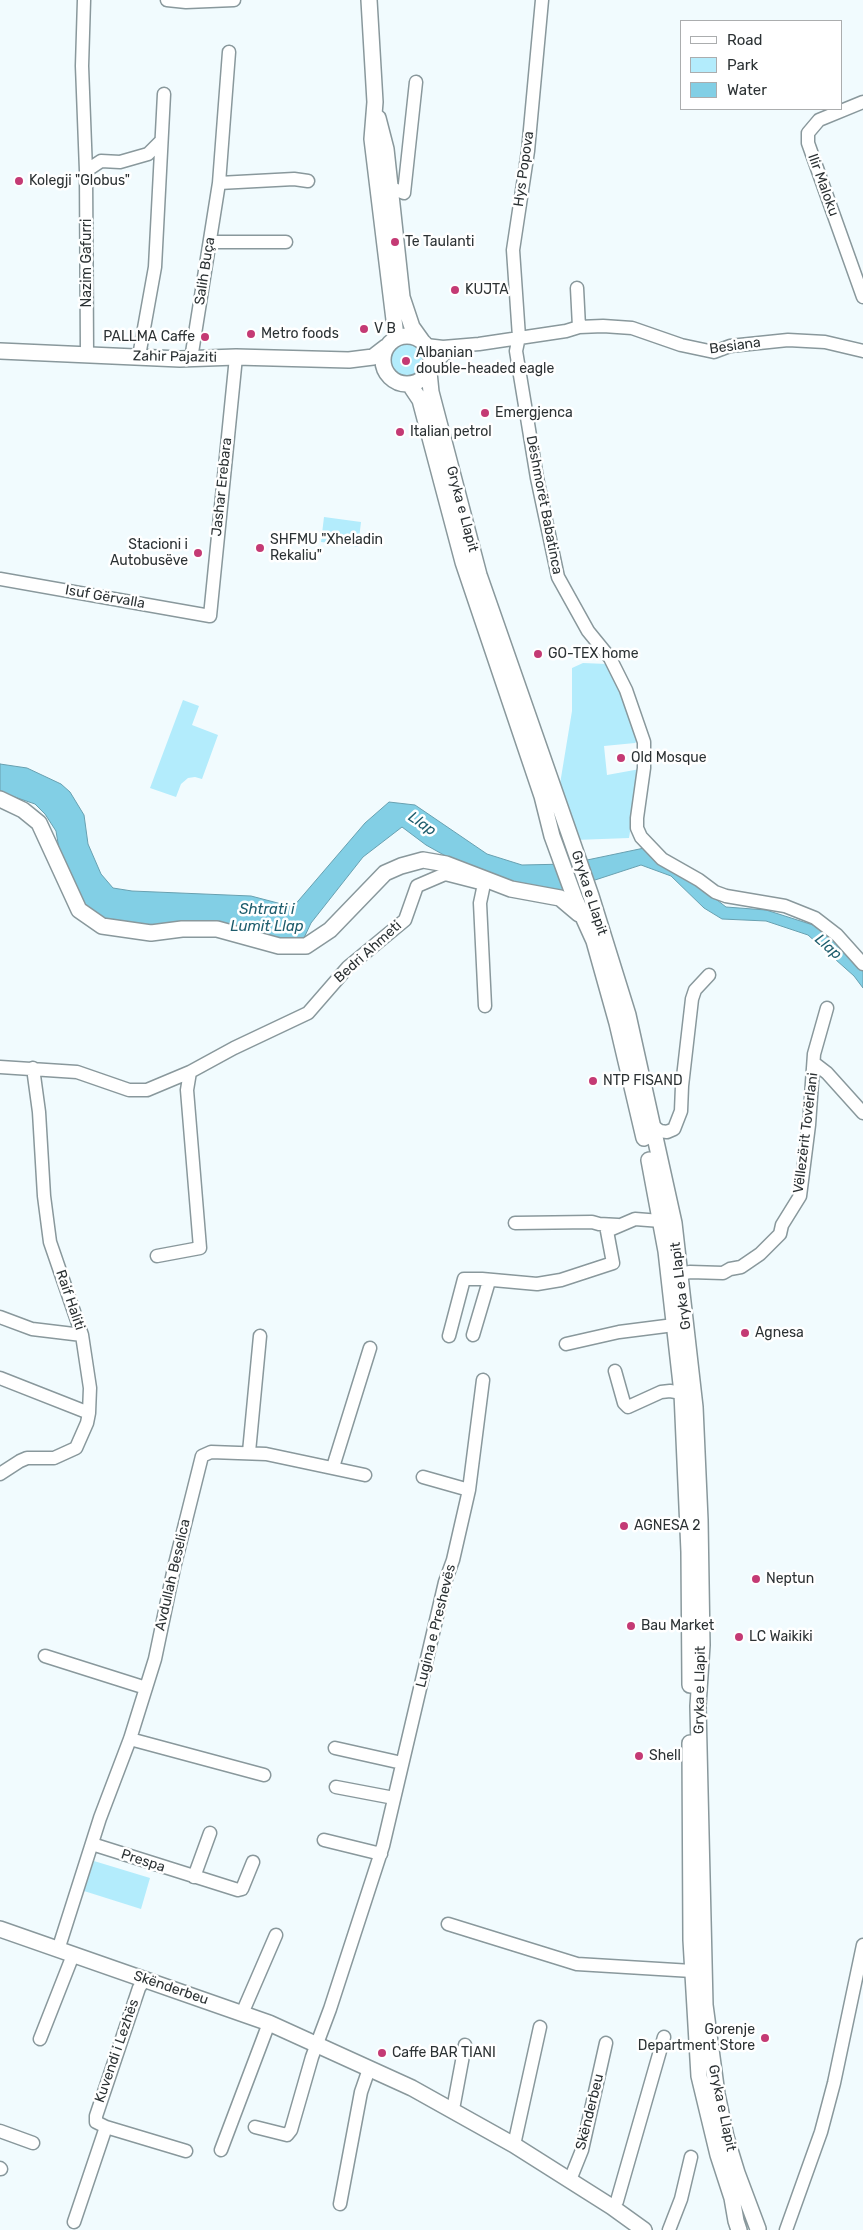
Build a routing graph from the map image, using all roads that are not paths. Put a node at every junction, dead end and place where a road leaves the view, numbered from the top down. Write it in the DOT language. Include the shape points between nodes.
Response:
graph roads {
  1 [pos="84,0"];
  2 [pos="167,0"];
  3 [pos="234,0"];
  4 [pos="369,0"];
  5 [pos="542,0"];
  6 [pos="230,54"];
  7 [pos="416,82"];
  8 [pos="164,94"];
  9 [pos="375,102"];
  10 [pos="863,102"];
  11 [pos="161,141"];
  12 [pos="86,171"];
  13 [pos="308,181"];
  14 [pos="219,183"];
  15 [pos="389,187"];
  16 [pos="210,242"];
  17 [pos="286,242"];
  18 [pos="577,288"];
  19 [pos="863,297"];
  20 [pos="579,327"];
  21 [pos="519,337"];
  22 [pos="390,343"];
  23 [pos="424,343"];
  24 [pos="455,346"];
  25 [pos="0,351"];
  26 [pos="863,351"];
  27 [pos="87,354"];
  28 [pos="139,356"];
  29 [pos="236,358"];
  30 [pos="191,359"];
  31 [pos="349,360"];
  32 [pos="430,369"];
  33 [pos="388,376"];
  34 [pos="410,385"];
  35 [pos="0,578"];
  36 [pos="210,616"];
  37 [pos="0,800"];
  38 [pos="573,904"];
  39 [pos="863,964"];
  40 [pos="709,975"];
  41 [pos="485,1006"];
  42 [pos="827,1008"];
  43 [pos="814,1063"];
  44 [pos="0,1067"];
  45 [pos="33,1068"];
  46 [pos="190,1072"];
  47 [pos="863,1113"];
  48 [pos="649,1126"];
  49 [pos="657,1173"];
  50 [pos="661,1221"];
  51 [pos="515,1223"];
  52 [pos="623,1224"];
  53 [pos="156,1256"];
  54 [pos="680,1274"];
  55 [pos="489,1281"];
  56 [pos="0,1317"];
  57 [pos="674,1325"];
  58 [pos="82,1335"];
  59 [pos="473,1335"];
  60 [pos="260,1336"];
  61 [pos="449,1336"];
  62 [pos="566,1344"];
  63 [pos="370,1348"];
  64 [pos="615,1371"];
  65 [pos="0,1378"];
  66 [pos="483,1380"];
  67 [pos="682,1393"];
  68 [pos="89,1413"];
  69 [pos="248,1452"];
  70 [pos="333,1467"];
  71 [pos="0,1474"];
  72 [pos="365,1475"];
  73 [pos="423,1476"];
  74 [pos="470,1490"];
  75 [pos="45,1656"];
  76 [pos="146,1688"];
  77 [pos="130,1740"];
  78 [pos="335,1748"];
  79 [pos="402,1763"];
  80 [pos="264,1775"];
  81 [pos="336,1786"];
  82 [pos="394,1798"];
  83 [pos="210,1833"];
  84 [pos="324,1840"];
  85 [pos="92,1844"];
  86 [pos="381,1854"];
  87 [pos="253,1862"];
  88 [pos="194,1877"];
  89 [pos="448,1924"];
  90 [pos="0,1929"];
  91 [pos="276,1935"];
  92 [pos="863,1945"];
  93 [pos="66,1953"];
  94 [pos="692,1971"];
  95 [pos="145,1979"];
  96 [pos="240,2013"];
  97 [pos="269,2023"];
  98 [pos="540,2027"];
  99 [pos="664,2037"];
  100 [pos="40,2039"];
  101 [pos="606,2043"];
  102 [pos="316,2044"];
  103 [pos="465,2045"];
  104 [pos="369,2069"];
  105 [pos="451,2109"];
  106 [pos="255,2127"];
  107 [pos="106,2128"];
  108 [pos="0,2131"];
  109 [pos="33,2144"];
  110 [pos="514,2145"];
  111 [pos="186,2150"];
  112 [pos="221,2150"];
  113 [pos="691,2157"];
  114 [pos="570,2180"];
  115 [pos="340,2204"];
  116 [pos="612,2206"];
  117 [pos="74,2222"];
  118 [pos="644,2230"];
  119 [pos="669,2230"];
  120 [pos="739,2230"];
  121 [pos="755,2230"];
  122 [pos="786,2230"];
  1 -- 12 [label="street, Nazim Gafurri" via="82,66"];
  2 -- 3 [label="street"];
  4 -- 9 [label="main road"];
  5 -- 21 [label="street, Hys Popova" via="528,151 513,250"];
  6 -- 14 [label="street, Salih Buça"];
  7 -- 15 [label="street" via="404,194"];
  8 -- 11 [label="street"];
  9 -- 15 [label="main road" via="386,149"];
  9 -- 22 [label="main road" via="372,139 395,328"];
  10 -- 19 [label="street, Ilir Maloku" via="819,120 808,133 808,143"];
  11 -- 12 [label="street" via="148,154 120,162 101,161"];
  11 -- 28 [label="street" via="155,267"];
  12 -- 27 [label="street, Nazim Gafurri"];
  13 -- 14 [label="street"];
  14 -- 16 [label="street, Salih Buça"];
  15 -- 23 [label="main road" via="402,297 412,327"];
  16 -- 17 [label="street"];
  16 -- 30 [label="street, Salih Buça"];
  18 -- 20 [label="street"];
  20 -- 21 [label="street, Besiana" via="566,332"];
  20 -- 26 [label="street, Besiana" via="632,328 681,345 714,352 730,346 788,340 825,342"];
  21 -- 24 [label="street, Besiana"];
  21 -- 39 [label="street, Dëshmorët Babatinca" via="516,352 553,563 561,586 588,631 610,658 626,690 644,742 637,818 641,838 662,859 715,892 785,906 815,918 838,935"];
  22 -- 23 [label="main road" via="406,336"];
  22 -- 31 [label="main road, Zahir Pajaziti" via="373,357"];
  22 -- 33 [label="main road" via="382,360"];
  23 -- 24 [label="street, Besiana"];
  23 -- 32 [label="main road" via="431,355"];
  24 -- 32 [label="street"];
  25 -- 27 [label="main road, Zahir Pajaziti"];
  27 -- 28 [label="main road, Zahir Pajaziti"];
  28 -- 30 [label="main road, Zahir Pajaziti"];
  29 -- 30 [label="main road, Zahir Pajaziti"];
  29 -- 31 [label="main road, Zahir Pajaziti"];
  29 -- 36 [label="street, Jashar Erebara"];
  31 -- 33 [label="main road, Zahir Pajaziti"];
  32 -- 34 [label="main road" via="421,380"];
  32 -- 48 [label="main road, Gryka e Llapit" via="431,392 479,575 591,896 628,1015"];
  33 -- 34 [label="main road" via="398,383"];
  34 -- 38 [label="main road, Gryka e Llapit" via="420,400 463,562 542,796"];
  35 -- 36 [label="street, Isuf Gërvalla"];
  37 -- 38 [label="main road" via="23,810 39,823 79,910 102,926 151,933 217,929 279,946 306,946 330,930 385,873 423,860 446,864 511,889 560,898"];
  38 -- 48 [label="main road, Gryka e Llapit" via="585,920 594,941"];
  40 -- 48 [label="street" via="694,990 681,1111 674,1129 667,1132"];
  41 -- 46 [label="street, Bedri Ahmeti" via="480,903 484,884 445,874 417,886 405,920 348,967 308,1013"];
  42 -- 43 [label="street, Vëllezërit Tovërlani"];
  43 -- 47 [label="street, Vëllezërit Tovërlani"];
  43 -- 54 [label="street, Vëllezërit Tovërlani" via="800,1196 780,1234 742,1267 723,1273"];
  44 -- 45 [label="street, Bedri Ahmeti"];
  45 -- 46 [label="street, Bedri Ahmeti" via="78,1072 129,1090 147,1090"];
  45 -- 58 [label="street, Raif Haliti" via="50,1242"];
  46 -- 53 [label="street" via="187,1090 200,1248"];
  48 -- 49 [label="main road, Gryka e Llapit"];
  49 -- 50 [label="main road, Gryka e Llapit"];
  49 -- 54 [label="main road, Gryka e Llapit" via="674,1223"];
  50 -- 52 [label="street" via="635,1218"];
  50 -- 57 [label="main road, Gryka e Llapit"];
  51 -- 52 [label="street"];
  52 -- 55 [label="street" via="607,1231 613,1264 537,1284"];
  54 -- 121 [label="main road, Gryka e Llapit" via="695,1407 700,1520 702,1645 698,1706 705,2005 726,2137"];
  55 -- 59 [label="street"];
  55 -- 61 [label="street" via="464,1279"];
  56 -- 58 [label="street" via="32,1329"];
  57 -- 62 [label="street, Gryka e Llapit" via="619,1332"];
  57 -- 67 [label="main road, Gryka e Llapit"];
  58 -- 68 [label="street, Raif Haliti" via="90,1388"];
  60 -- 69 [label="street"];
  63 -- 70 [label="street"];
  64 -- 67 [label="street" via="628,1407 661,1392"];
  65 -- 68 [label="street"];
  66 -- 74 [label="street, Lugina e Preshevës"];
  67 -- 94 [label="main road, Gryka e Llapit" via="689,1552"];
  68 -- 71 [label="street, Raif Haliti" via="76,1448 54,1458 27,1458"];
  69 -- 70 [label="street, Avdullah Beselica"];
  69 -- 76 [label="street, Avdullah Beselica" via="211,1452 202,1456"];
  70 -- 72 [label="street, Avdullah Beselica"];
  73 -- 74 [label="street"];
  74 -- 79 [label="street, Lugina e Preshevës"];
  75 -- 76 [label="street"];
  76 -- 77 [label="street, Avdullah Beselica"];
  77 -- 80 [label="street"];
  77 -- 85 [label="street, Avdullah Beselica"];
  78 -- 79 [label="street"];
  79 -- 82 [label="street, Lugina e Preshevës"];
  81 -- 82 [label="street"];
  82 -- 86 [label="street, Lugina e Preshevës"];
  83 -- 88 [label="street"];
  84 -- 86 [label="street"];
  85 -- 88 [label="street, Prespa"];
  85 -- 93 [label="street, Avdullah Beselica"];
  86 -- 102 [label="street, Lugina e Preshevës"];
  87 -- 88 [label="street, Prespa" via="242,1889"];
  89 -- 94 [label="street" via="577,1964"];
  90 -- 93 [label="main road, Skënderbeu"];
  91 -- 96 [label="street"];
  92 -- 122 [label="street" via="822,2132"];
  93 -- 95 [label="main road, Skënderbeu"];
  93 -- 100 [label="street"];
  94 -- 120 [label="main road, Gryka e Llapit" via="699,2076"];
  95 -- 96 [label="main road, Skënderbeu"];
  95 -- 107 [label="street, Kuvendi i Lezhës" via="138,1988 96,2116 96,2122"];
  96 -- 97 [label="main road, Skënderbeu"];
  97 -- 102 [label="main road, Skënderbeu"];
  97 -- 112 [label="street"];
  98 -- 110 [label="street"];
  99 -- 116 [label="street" via="617,2202"];
  101 -- 114 [label="street, Skënderbeu" via="584,2142"];
  102 -- 104 [label="main road, Skënderbeu"];
  102 -- 106 [label="street, Lugina e Preshevës" via="291,2130 287,2135"];
  103 -- 105 [label="street"];
  104 -- 105 [label="main road, Skënderbeu"];
  104 -- 115 [label="street" via="361,2092"];
  105 -- 110 [label="main road, Skënderbeu"];
  107 -- 111 [label="street"];
  107 -- 117 [label="street"];
  108 -- 109 [label="street"];
  110 -- 114 [label="main road, Skënderbeu"];
  113 -- 119 [label="street" via="681,2199"];
  114 -- 116 [label="main road, Skënderbeu"];
  116 -- 118 [label="main road, Skënderbeu"];
}
